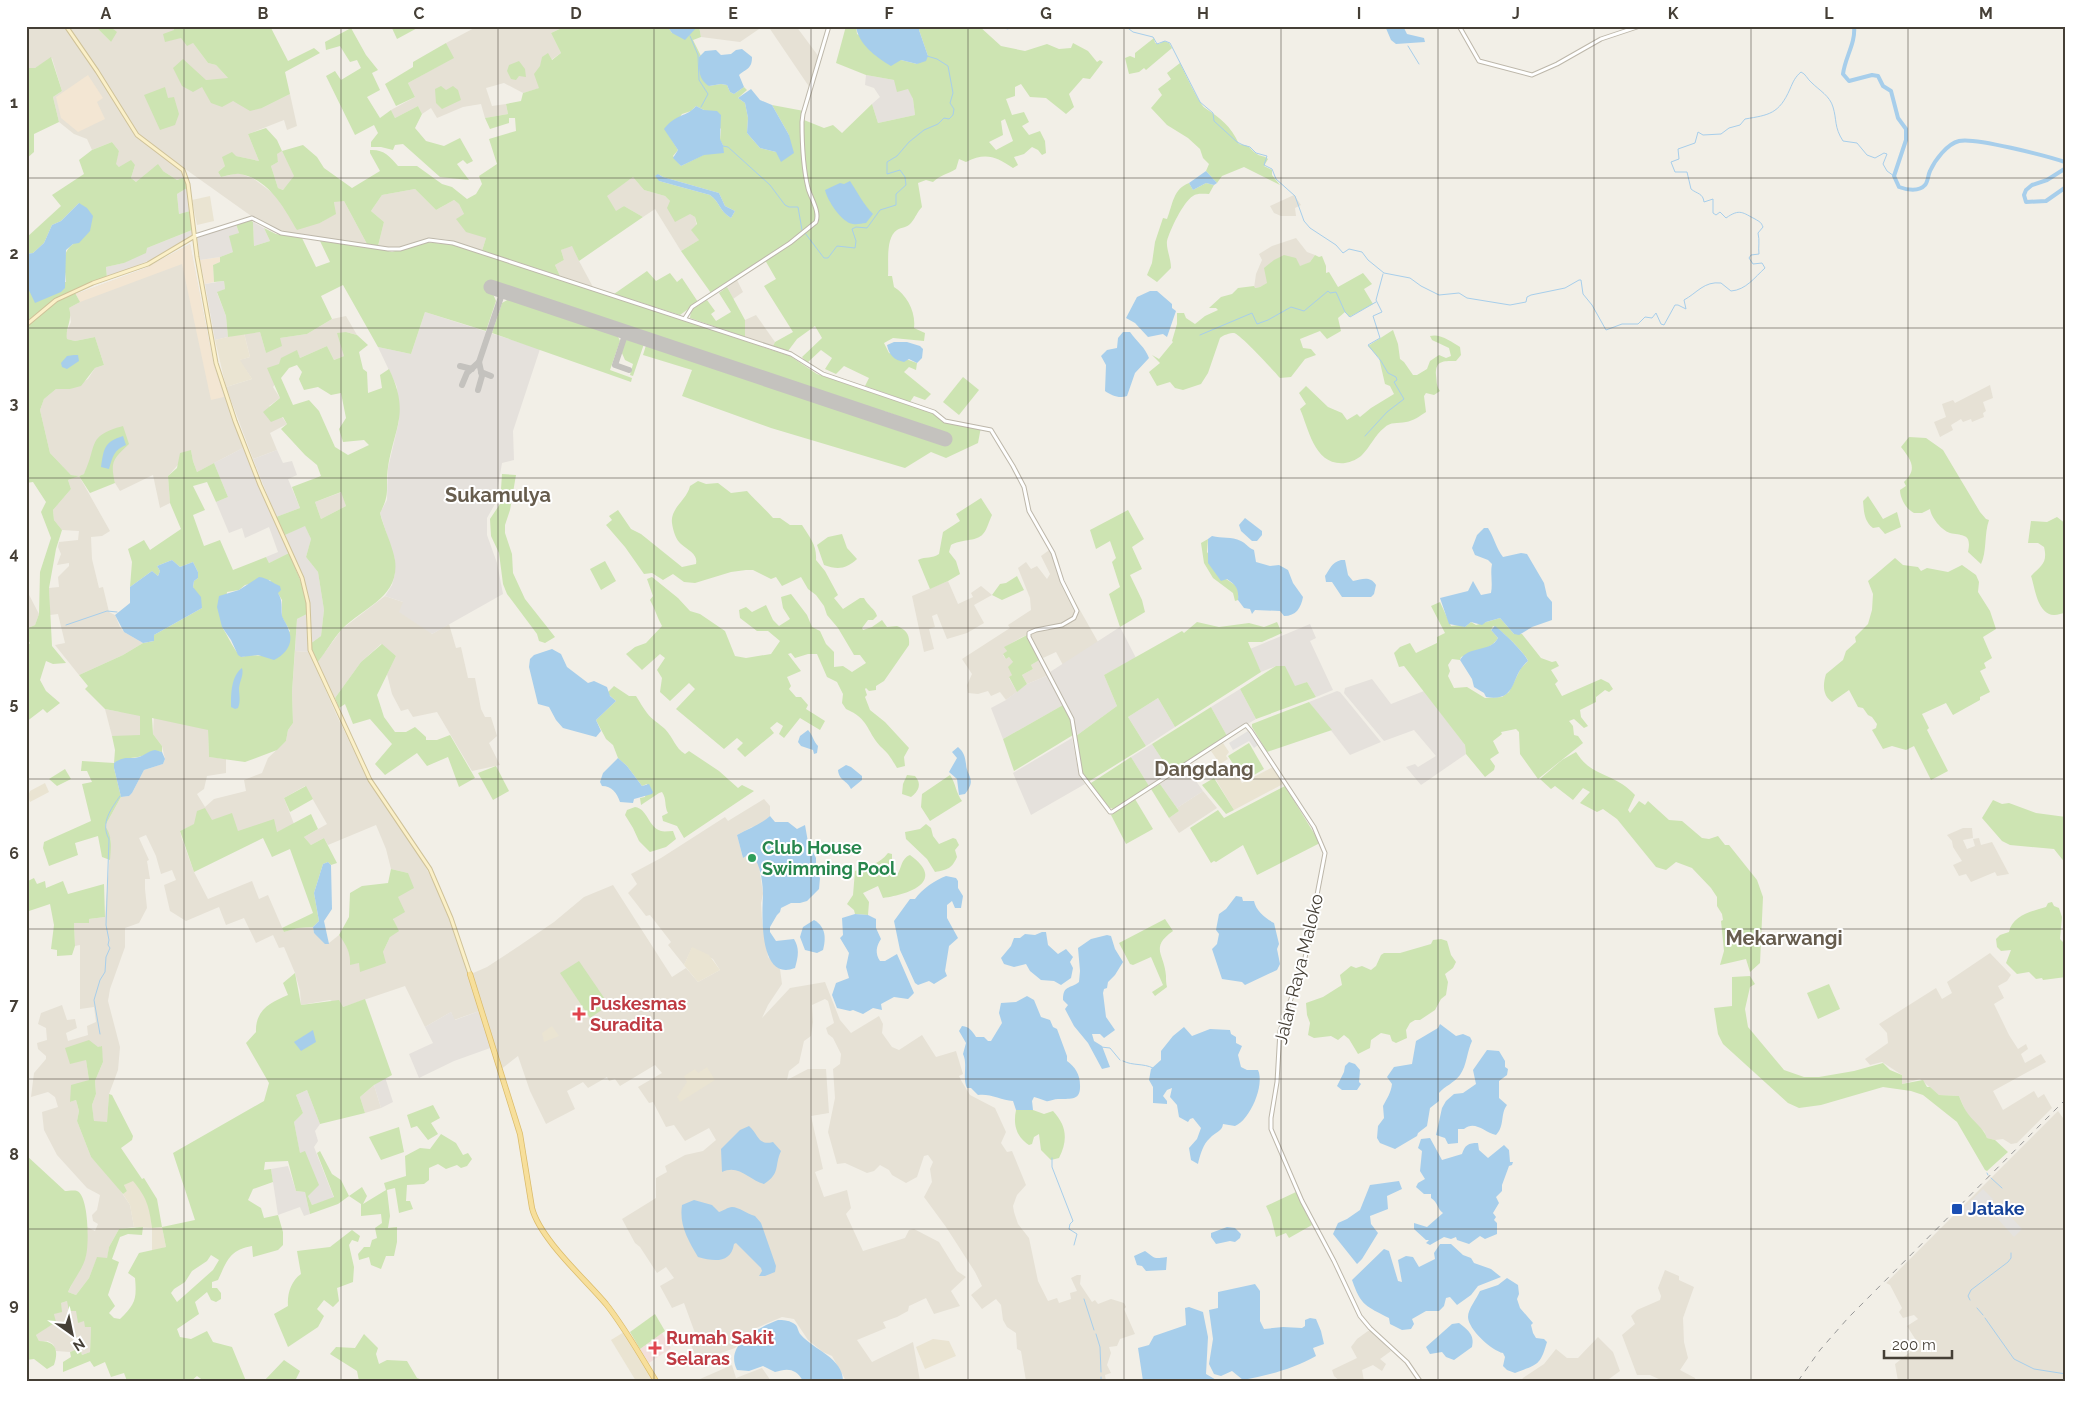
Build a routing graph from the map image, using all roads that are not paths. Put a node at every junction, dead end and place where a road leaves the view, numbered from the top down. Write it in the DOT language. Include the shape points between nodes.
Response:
graph roads {
  1 [pos="829,26"];
  2 [pos="1458,26"];
  3 [pos="1640,26"];
  4 [pos="68,27"];
  5 [pos="194,236"];
  6 [pos="685,318"];
  7 [pos="26,325"];
  8 [pos="470,974"];
  9 [pos="656,1381"];
  10 [pos="1420,1381"];
  1 -- 6 [label="street" via="802,122 806,176 817,211 816,222 790,243 692,306"];
  2 -- 3 [label="street" via="1479,61 1528,75 1557,64 1601,39"];
  4 -- 5 [label="main road" via="138,135 183,170 188,184"];
  5 -- 6 [label="street" via="252,218 281,233 391,249 429,240 453,242"];
  5 -- 7 [label="main road" via="148,264 56,300"];
  5 -- 8 [label="main road" via="216,363 260,485 302,578 308,603 310,650 370,780 430,869"];
  6 -- 10 [label="street, Jalan Raya Maloko" via="791,354 823,374 934,412 945,421 991,430 1014,466 1024,487 1029,511 1053,553 1062,581 1076,606 1074,618 1055,627 1033,630 1029,636 1069,714 1081,774 1111,812 1246,725 1252,731 1318,834 1325,856 1305,958 1280,1031 1272,1134 1360,1316"];
  8 -- 9 [label="main road" via="520,1134 536,1219 613,1314"];
}
